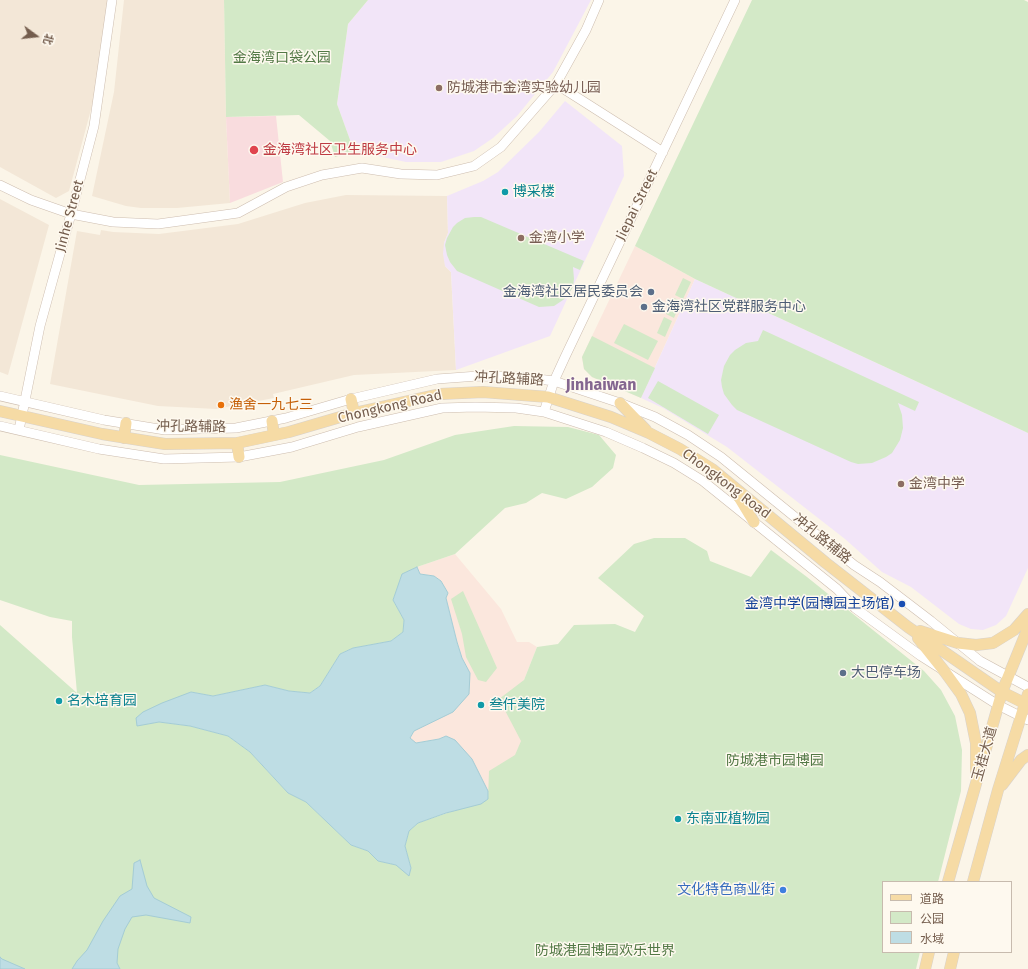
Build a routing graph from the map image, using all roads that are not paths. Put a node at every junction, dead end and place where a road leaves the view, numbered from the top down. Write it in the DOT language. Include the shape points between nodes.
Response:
graph roads {
  1 [pos="112,0"];
  2 [pos="599,0"];
  3 [pos="735,0"];
  4 [pos="556,84"];
  5 [pos="663,152"];
  6 [pos="0,185"];
  7 [pos="71,214"];
  8 [pos="554,381"];
  9 [pos="0,396"];
  10 [pos="548,397"];
  11 [pos="350,399"];
  12 [pos="25,401"];
  13 [pos="620,402"];
  14 [pos="0,411"];
  15 [pos="544,412"];
  16 [pos="354,413"];
  17 [pos="22,416"];
  18 [pos="272,421"];
  19 [pos="126,423"];
  20 [pos="0,426"];
  21 [pos="19,430"];
  22 [pos="649,433"];
  23 [pos="274,435"];
  24 [pos="124,438"];
  25 [pos="238,443"];
  26 [pos="239,457"];
  27 [pos="733,486"];
  28 [pos="754,522"];
  29 [pos="1028,614"];
  30 [pos="908,627"];
  31 [pos="1028,628"];
  32 [pos="958,643"];
  33 [pos="945,672"];
  34 [pos="1008,677"];
  35 [pos="1028,687"];
  36 [pos="1002,692"];
  37 [pos="1027,700"];
  38 [pos="998,706"];
  39 [pos="1024,718"];
  40 [pos="1028,755"];
  41 [pos="977,782"];
  42 [pos="998,790"];
  43 [pos="948,881"];
  44 [pos="973,881"];
  45 [pos="930,953"];
  46 [pos="954,953"];
  47 [pos="925,969"];
  48 [pos="950,969"];
  1 -- 7 [label="street, Jinhe Street" via="94,126"];
  2 -- 4 [label="street" via="586,30"];
  3 -- 5 [label="street, Jiepai Street"];
  4 -- 5 [label="street"];
  4 -- 7 [label="street" via="501,147 474,166 437,175 401,174 362,168 322,175 286,187 238,213 158,224 113,222"];
  5 -- 8 [label="street, Jiepai Street"];
  6 -- 7 [label="street" via="31,200"];
  7 -- 12 [label="street, Jinhe Street" via="40,326"];
  8 -- 10 [label="street, Jiepai Street"];
  8 -- 11 [label="street, 冲孔路辅路" via="478,376 438,379"];
  8 -- 13 [label="street, 冲孔路辅路"];
  9 -- 12 [label="street, 冲孔路辅路"];
  10 -- 15 [label="street, Jiepai Street"];
  10 -- 16 [label="main road, Chongkong Road" via="483,392 440,394"];
  10 -- 22 [label="main road, Chongkong Road"];
  11 -- 16 [label="main road"];
  11 -- 18 [label="street, 冲孔路辅路"];
  12 -- 17 [label="street, Jinhe Street"];
  12 -- 19 [label="street, 冲孔路辅路"];
  13 -- 22 [label="main road"];
  13 -- 32 [label="street, 冲孔路辅路" via="655,417 721,457 854,565"];
  14 -- 17 [label="main road, Chongkong Road"];
  15 -- 26 [label="street, 冲孔路辅路" via="516,408 442,408 358,427 292,447"];
  15 -- 28 [label="street, 冲孔路辅路" via="606,432 674,463 703,481"];
  16 -- 23 [label="main road, Chongkong Road"];
  17 -- 21 [label="street, Jinhe Street"];
  17 -- 24 [label="main road, Chongkong Road"];
  18 -- 19 [label="street, 冲孔路辅路" via="236,428 165,430"];
  18 -- 23 [label="main road"];
  19 -- 24 [label="main road"];
  20 -- 21 [label="street, 冲孔路辅路"];
  21 -- 26 [label="street, 冲孔路辅路" via="99,449 164,459"];
  22 -- 27 [label="main road, Chongkong Road" via="712,469"];
  23 -- 25 [label="main road, Chongkong Road"];
  24 -- 25 [label="main road, Chongkong Road" via="165,444"];
  25 -- 26 [label="main road"];
  27 -- 28 [label="main road"];
  27 -- 30 [label="main road, Chongkong Road"];
  28 -- 33 [label="street, 冲孔路辅路" via="837,588 855,608"];
  29 -- 32 [label="main road" via="1014,630 993,643 976,646"];
  30 -- 32 [label="main road"];
  30 -- 33 [label="main road"];
  30 -- 36 [label="main road, Chongkong Road"];
  31 -- 34 [label="main road, 玉桂大道"];
  32 -- 34 [label="street, 冲孔路辅路" via="980,661"];
  33 -- 38 [label="street, 冲孔路辅路"];
  33 -- 41 [label="main road" via="961,694 970,713 976,743"];
  34 -- 35 [label="street, 冲孔路辅路"];
  34 -- 36 [label="main road, 玉桂大道"];
  36 -- 37 [label="main road, Chongkong Road"];
  36 -- 38 [label="main road, 玉桂大道"];
  37 -- 39 [label="main road, 玉桂大道"];
  38 -- 39 [label="street, 冲孔路辅路"];
  38 -- 41 [label="main road, 玉桂大道"];
  39 -- 42 [label="main road, 玉桂大道"];
  40 -- 42 [label="main road" via="1021,760"];
  41 -- 43 [label="main road, 玉桂大道"];
  42 -- 44 [label="main road, 玉桂大道"];
  45 -- 47 [label="main road"];
  46 -- 48 [label="main road"];
}
